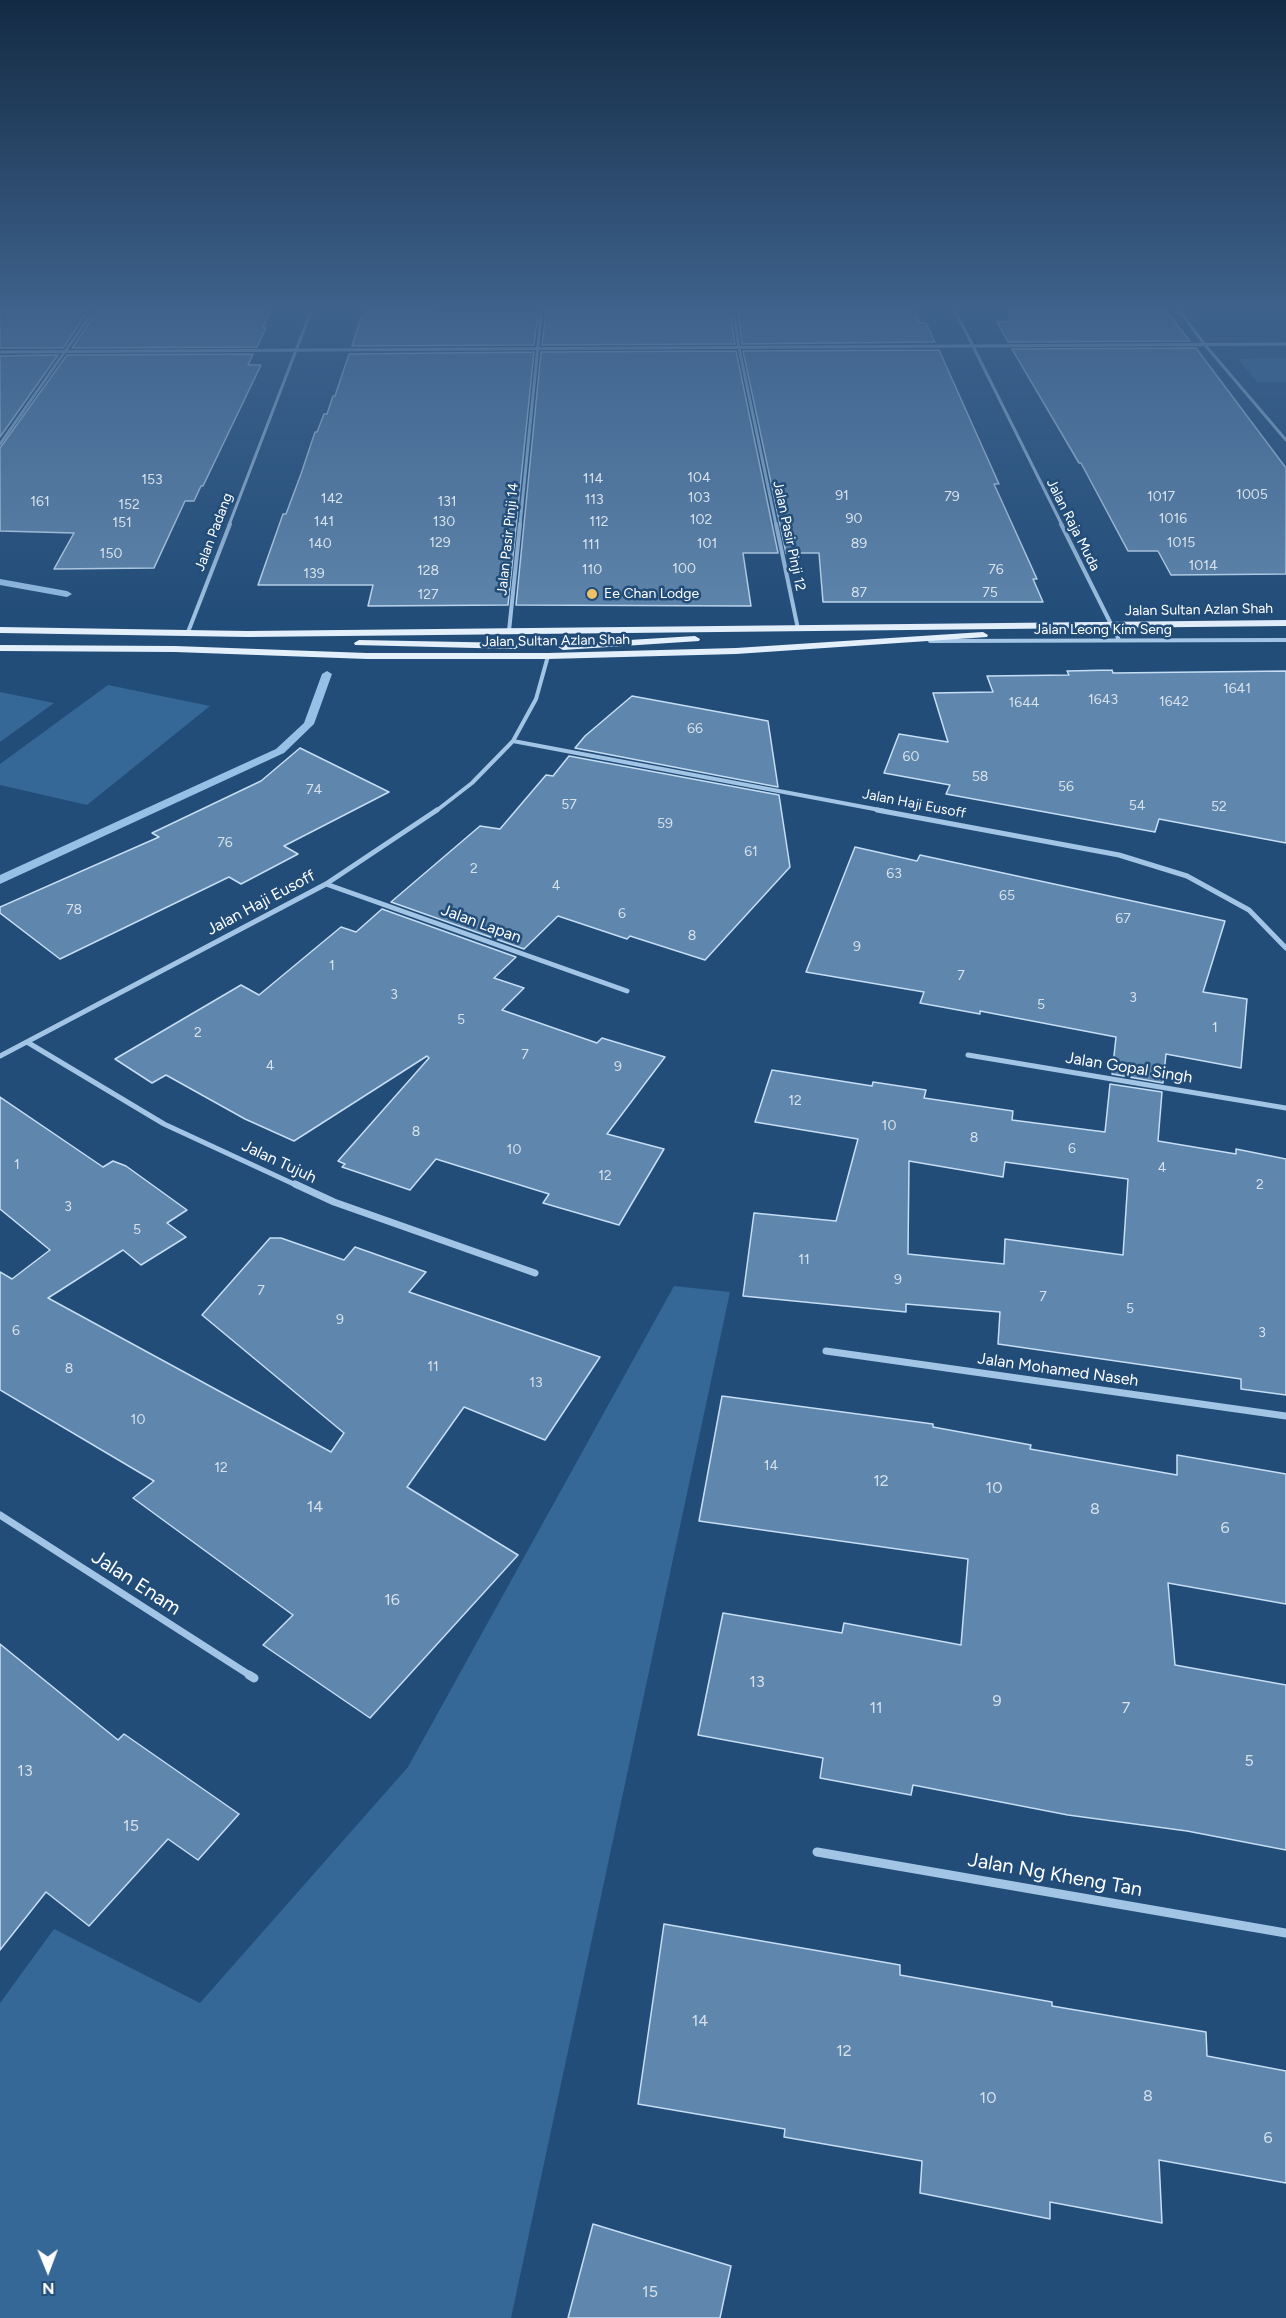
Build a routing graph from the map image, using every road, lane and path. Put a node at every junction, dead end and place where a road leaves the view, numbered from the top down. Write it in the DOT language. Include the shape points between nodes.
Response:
graph roads {
  1 [pos="21,414"];
  2 [pos="271,414"];
  3 [pos="532,414"];
  4 [pos="753,414"];
  5 [pos="1005,414"];
  6 [pos="1264,414"];
  7 [pos="1286,440"];
  8 [pos="0,444"];
  9 [pos="1286,623"];
  10 [pos="1111,625"];
  11 [pos="798,629"];
  12 [pos="0,630"];
  13 [pos="509,631"];
  14 [pos="188,632"];
  15 [pos="248,634"];
  16 [pos="921,640"];
  17 [pos="1119,640"];
  18 [pos="1286,640"];
  19 [pos="0,648"];
  20 [pos="548,656"];
  21 [pos="513,741"];
  22 [pos="326,884"];
  23 [pos="1286,948"];
  24 [pos="627,991"];
  25 [pos="27,1042"];
  26 [pos="968,1055"];
  27 [pos="0,1056"];
  28 [pos="1286,1108"];
  29 [pos="535,1273"];
  30 [pos="826,1351"];
  31 [pos="1286,1416"];
  32 [pos="0,1515"];
  33 [pos="254,1678"];
  34 [pos="818,1852"];
  35 [pos="1286,1933"];
  1 -- 8 [label="street"];
  2 -- 14 [label="street, Jalan Padang"];
  3 -- 13 [label="street, Jalan Pasir Pinji 14"];
  4 -- 11 [label="street, Jalan Pasir Pinji 12"];
  5 -- 10 [label="street, Jalan Raja Muda"];
  6 -- 7 [label="street"];
  9 -- 10 [label="main road, Jalan Sultan Azlan Shah"];
  10 -- 11 [label="main road, Jalan Sultan Azlan Shah"];
  10 -- 16 [label="main road, Jalan Sultan Azlan Shah"];
  10 -- 17 [label="street, Jalan Raja Muda"];
  11 -- 13 [label="main road, Jalan Sultan Azlan Shah"];
  11 -- 20 [label="main road" via="739,637 561,647"];
  12 -- 14 [label="main road, Jalan Sultan Azlan Shah"];
  13 -- 15 [label="main road, Jalan Sultan Azlan Shah"];
  14 -- 15 [label="main road, Jalan Sultan Azlan Shah"];
  15 -- 20 [label="main road" via="341,642 510,646 537,648"];
  16 -- 17 [label="street, Jalan Leong Kim Seng"];
  16 -- 20 [label="main road, Jalan Sultan Azlan Shah" via="736,651"];
  17 -- 18 [label="street, Jalan Leong Kim Seng"];
  19 -- 20 [label="main road, Jalan Sultan Azlan Shah"];
  20 -- 21 [label="street, Jalan Haji Eusoff" via="536,699"];
  21 -- 22 [label="street, Jalan Haji Eusoff" via="472,783 416,826"];
  21 -- 23 [label="street, Jalan Haji Eusoff" via="1119,855 1187,876 1249,910"];
  22 -- 24 [label="street, Jalan Lapan"];
  22 -- 25 [label="street, Jalan Haji Eusoff"];
  25 -- 27 [label="street, Jalan Haji Eusoff"];
  25 -- 29 [label="street, Jalan Tujuh" via="164,1124 334,1202"];
  26 -- 28 [label="street, Jalan Gopal Singh"];
  30 -- 31 [label="street, Jalan Mohamed Naseh"];
  32 -- 33 [label="street, Jalan Enam"];
  34 -- 35 [label="street, Jalan Ng Kheng Tan"];
}
